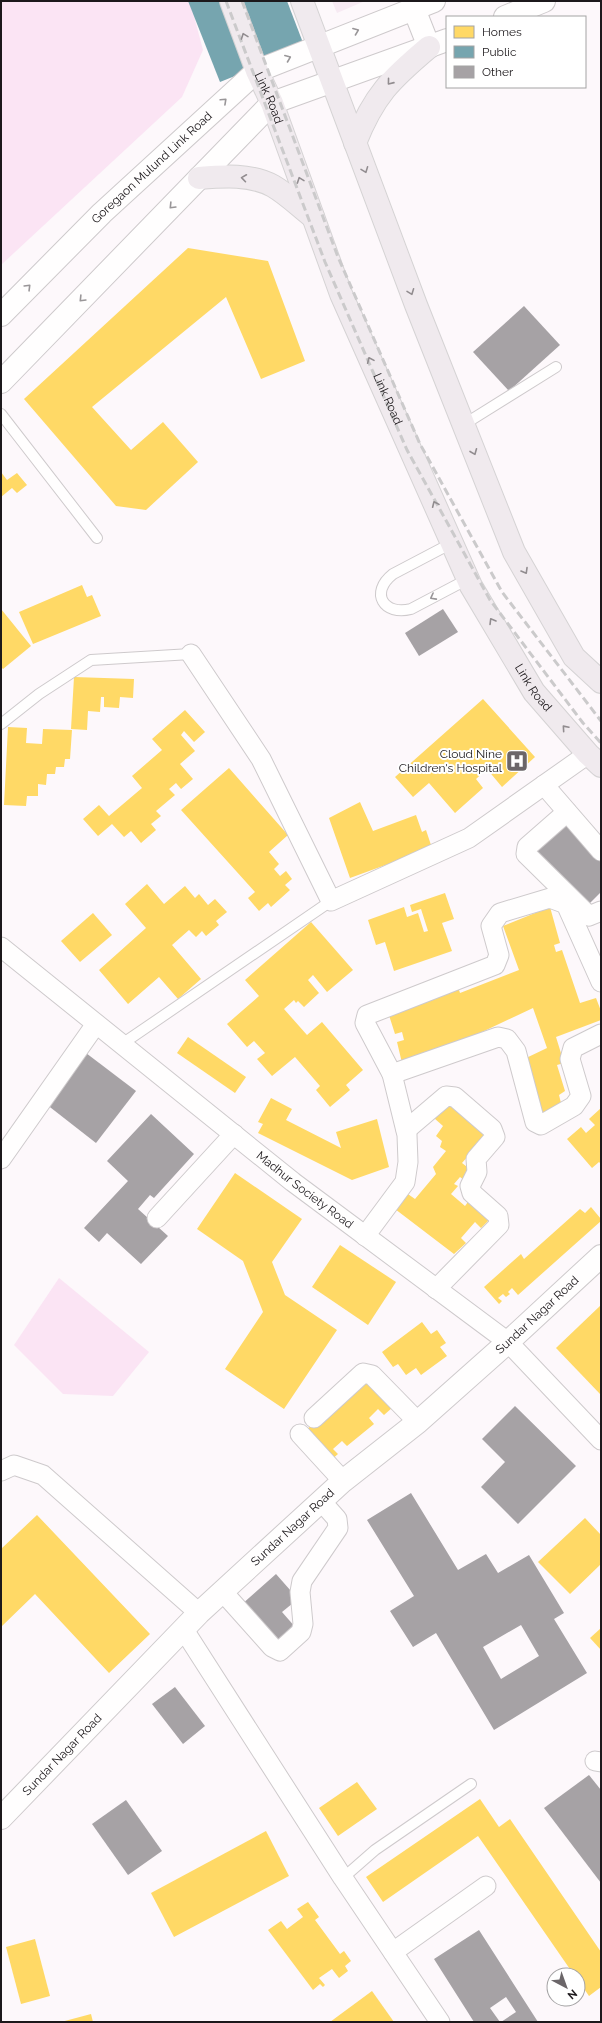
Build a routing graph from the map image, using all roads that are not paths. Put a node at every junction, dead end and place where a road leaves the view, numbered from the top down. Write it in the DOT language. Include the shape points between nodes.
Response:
graph roads {
  1 [pos="231,1"];
  2 [pos="302,1"];
  3 [pos="544,1"];
  4 [pos="424,5"];
  5 [pos="507,16"];
  6 [pos="438,43"];
  7 [pos="319,46"];
  8 [pos="257,71"];
  9 [pos="332,81"];
  10 [pos="272,103"];
  11 [pos="355,143"];
  12 [pos="199,178"];
  13 [pos="313,217"];
  14 [pos="1,315"];
  15 [pos="556,367"];
  16 [pos="1,382"];
  17 [pos="1,414"];
  18 [pos="463,425"];
  19 [pos="97,538"];
  20 [pos="452,543"];
  21 [pos="468,579"];
  22 [pos="191,654"];
  23 [pos="601,682"];
  24 [pos="1,724"];
  25 [pos="594,760"];
  26 [pos="544,785"];
  27 [pos="567,812"];
  28 [pos="601,851"];
  29 [pos="331,901"];
  30 [pos="601,911"];
  31 [pos="1,947"];
  32 [pos="601,982"];
  33 [pos="96,1024"];
  34 [pos="601,1034"];
  35 [pos="122,1044"];
  36 [pos="392,1074"];
  37 [pos="406,1130"];
  38 [pos="234,1134"];
  39 [pos="1,1159"];
  40 [pos="157,1218"];
  41 [pos="365,1236"];
  42 [pos="601,1256"];
  43 [pos="436,1289"];
  44 [pos="508,1342"];
  45 [pos="314,1418"];
  46 [pos="418,1422"];
  47 [pos="300,1434"];
  48 [pos="601,1440"];
  49 [pos="1,1471"];
  50 [pos="344,1481"];
  51 [pos="322,1501"];
  52 [pos="222,1592"];
  53 [pos="199,1613"];
  54 [pos="184,1630"];
  55 [pos="471,1784"];
  56 [pos="1,1818"];
  57 [pos="343,1878"];
  58 [pos="486,1886"];
  59 [pos="393,1952"];
  60 [pos="440,2022"];
  8 -- 1 [label="main road, Link Road, one-way"];
  2 -- 7 [label="main road"];
  3 -- 5 [label="street"];
  4 -- 6 [label="street"];
  7 -- 4 [label="street, Goregaon Mulund Link Road, one-way"];
  6 -- 9 [label="street"];
  6 -- 11 [label="main road, one-way" via="395,76 378,97"];
  8 -- 7 [label="street, Goregaon Mulund Link Road, one-way"];
  7 -- 9 [label="main road"];
  8 -- 10 [label="main road, Link Road"];
  14 -- 8 [label="street, Goregaon Mulund Link Road, one-way" via="102,213"];
  9 -- 10 [label="street"];
  9 -- 11 [label="main road"];
  10 -- 12 [label="street"];
  13 -- 10 [label="main road, Link Road, one-way"];
  11 -- 18 [label="main road, one-way"];
  13 -- 12 [label="main road, one-way" via="273,186 247,178"];
  12 -- 16 [label="street, one-way"];
  20 -- 13 [label="main road, Link Road, one-way" via="340,294"];
  15 -- 18 [label="lane"];
  17 -- 19 [label="lane"];
  18 -- 23 [label="main road, one-way" via="514,552 574,657"];
  20 -- 21 [label="main road, Link Road"];
  21 -- 20 [label="lane, one-way" via="401,612 385,604 381,596 381,588 393,574"];
  25 -- 21 [label="main road, Link Road, one-way" via="534,692"];
  22 -- 24 [label="lane" via="91,660 39,694"];
  22 -- 29 [label="street" via="261,759"];
  25 -- 26 [label="street"];
  26 -- 27 [label="street"];
  26 -- 29 [label="street" via="469,838"];
  27 -- 28 [label="street"];
  27 -- 30 [label="street" via="527,847 526,854 589,916"];
  29 -- 35 [label="lane"];
  31 -- 33 [label="street, Madhur Society Road"];
  32 -- 36 [label="street" via="566,904 550,898 500,913 491,926 499,955 495,965 367,1015 365,1023"];
  33 -- 35 [label="street, Madhur Society Road"];
  33 -- 39 [label="street"];
  34 -- 36 [label="street" via="573,1048 570,1059 580,1096 574,1106 541,1125 535,1122 516,1051 508,1039 498,1036"];
  35 -- 38 [label="street, Madhur Society Road"];
  36 -- 37 [label="street"];
  37 -- 41 [label="street" via="408,1162 405,1182"];
  37 -- 43 [label="street" via="446,1096 455,1097 492,1130 495,1137 476,1159 477,1172 470,1186 472,1193 498,1216 499,1225"];
  38 -- 40 [label="street"];
  38 -- 41 [label="street, Madhur Society Road"];
  41 -- 43 [label="street, Madhur Society Road"];
  42 -- 44 [label="street, Sundar Nagar Road"];
  43 -- 44 [label="street, Madhur Society Road"];
  44 -- 46 [label="street, Sundar Nagar Road"];
  44 -- 48 [label="street, Madhur Society Road"];
  45 -- 46 [label="street" via="363,1373 372,1375"];
  46 -- 50 [label="street, Sundar Nagar Road"];
  47 -- 50 [label="street"];
  49 -- 53 [label="street" via="14,1465 43,1475"];
  50 -- 51 [label="street, Sundar Nagar Road"];
  51 -- 52 [label="street, Sundar Nagar Road"];
  51 -- 52 [label="street" via="337,1519 338,1528 302,1581 301,1632 280,1651 272,1647"];
  52 -- 53 [label="street, Sundar Nagar Road"];
  53 -- 54 [label="street, Sundar Nagar Road"];
  54 -- 56 [label="street, Sundar Nagar Road"];
  54 -- 57 [label="street"];
  55 -- 57 [label="lane" via="375,1850"];
  57 -- 59 [label="street"];
  58 -- 59 [label="street"];
  59 -- 60 [label="street"];
}
